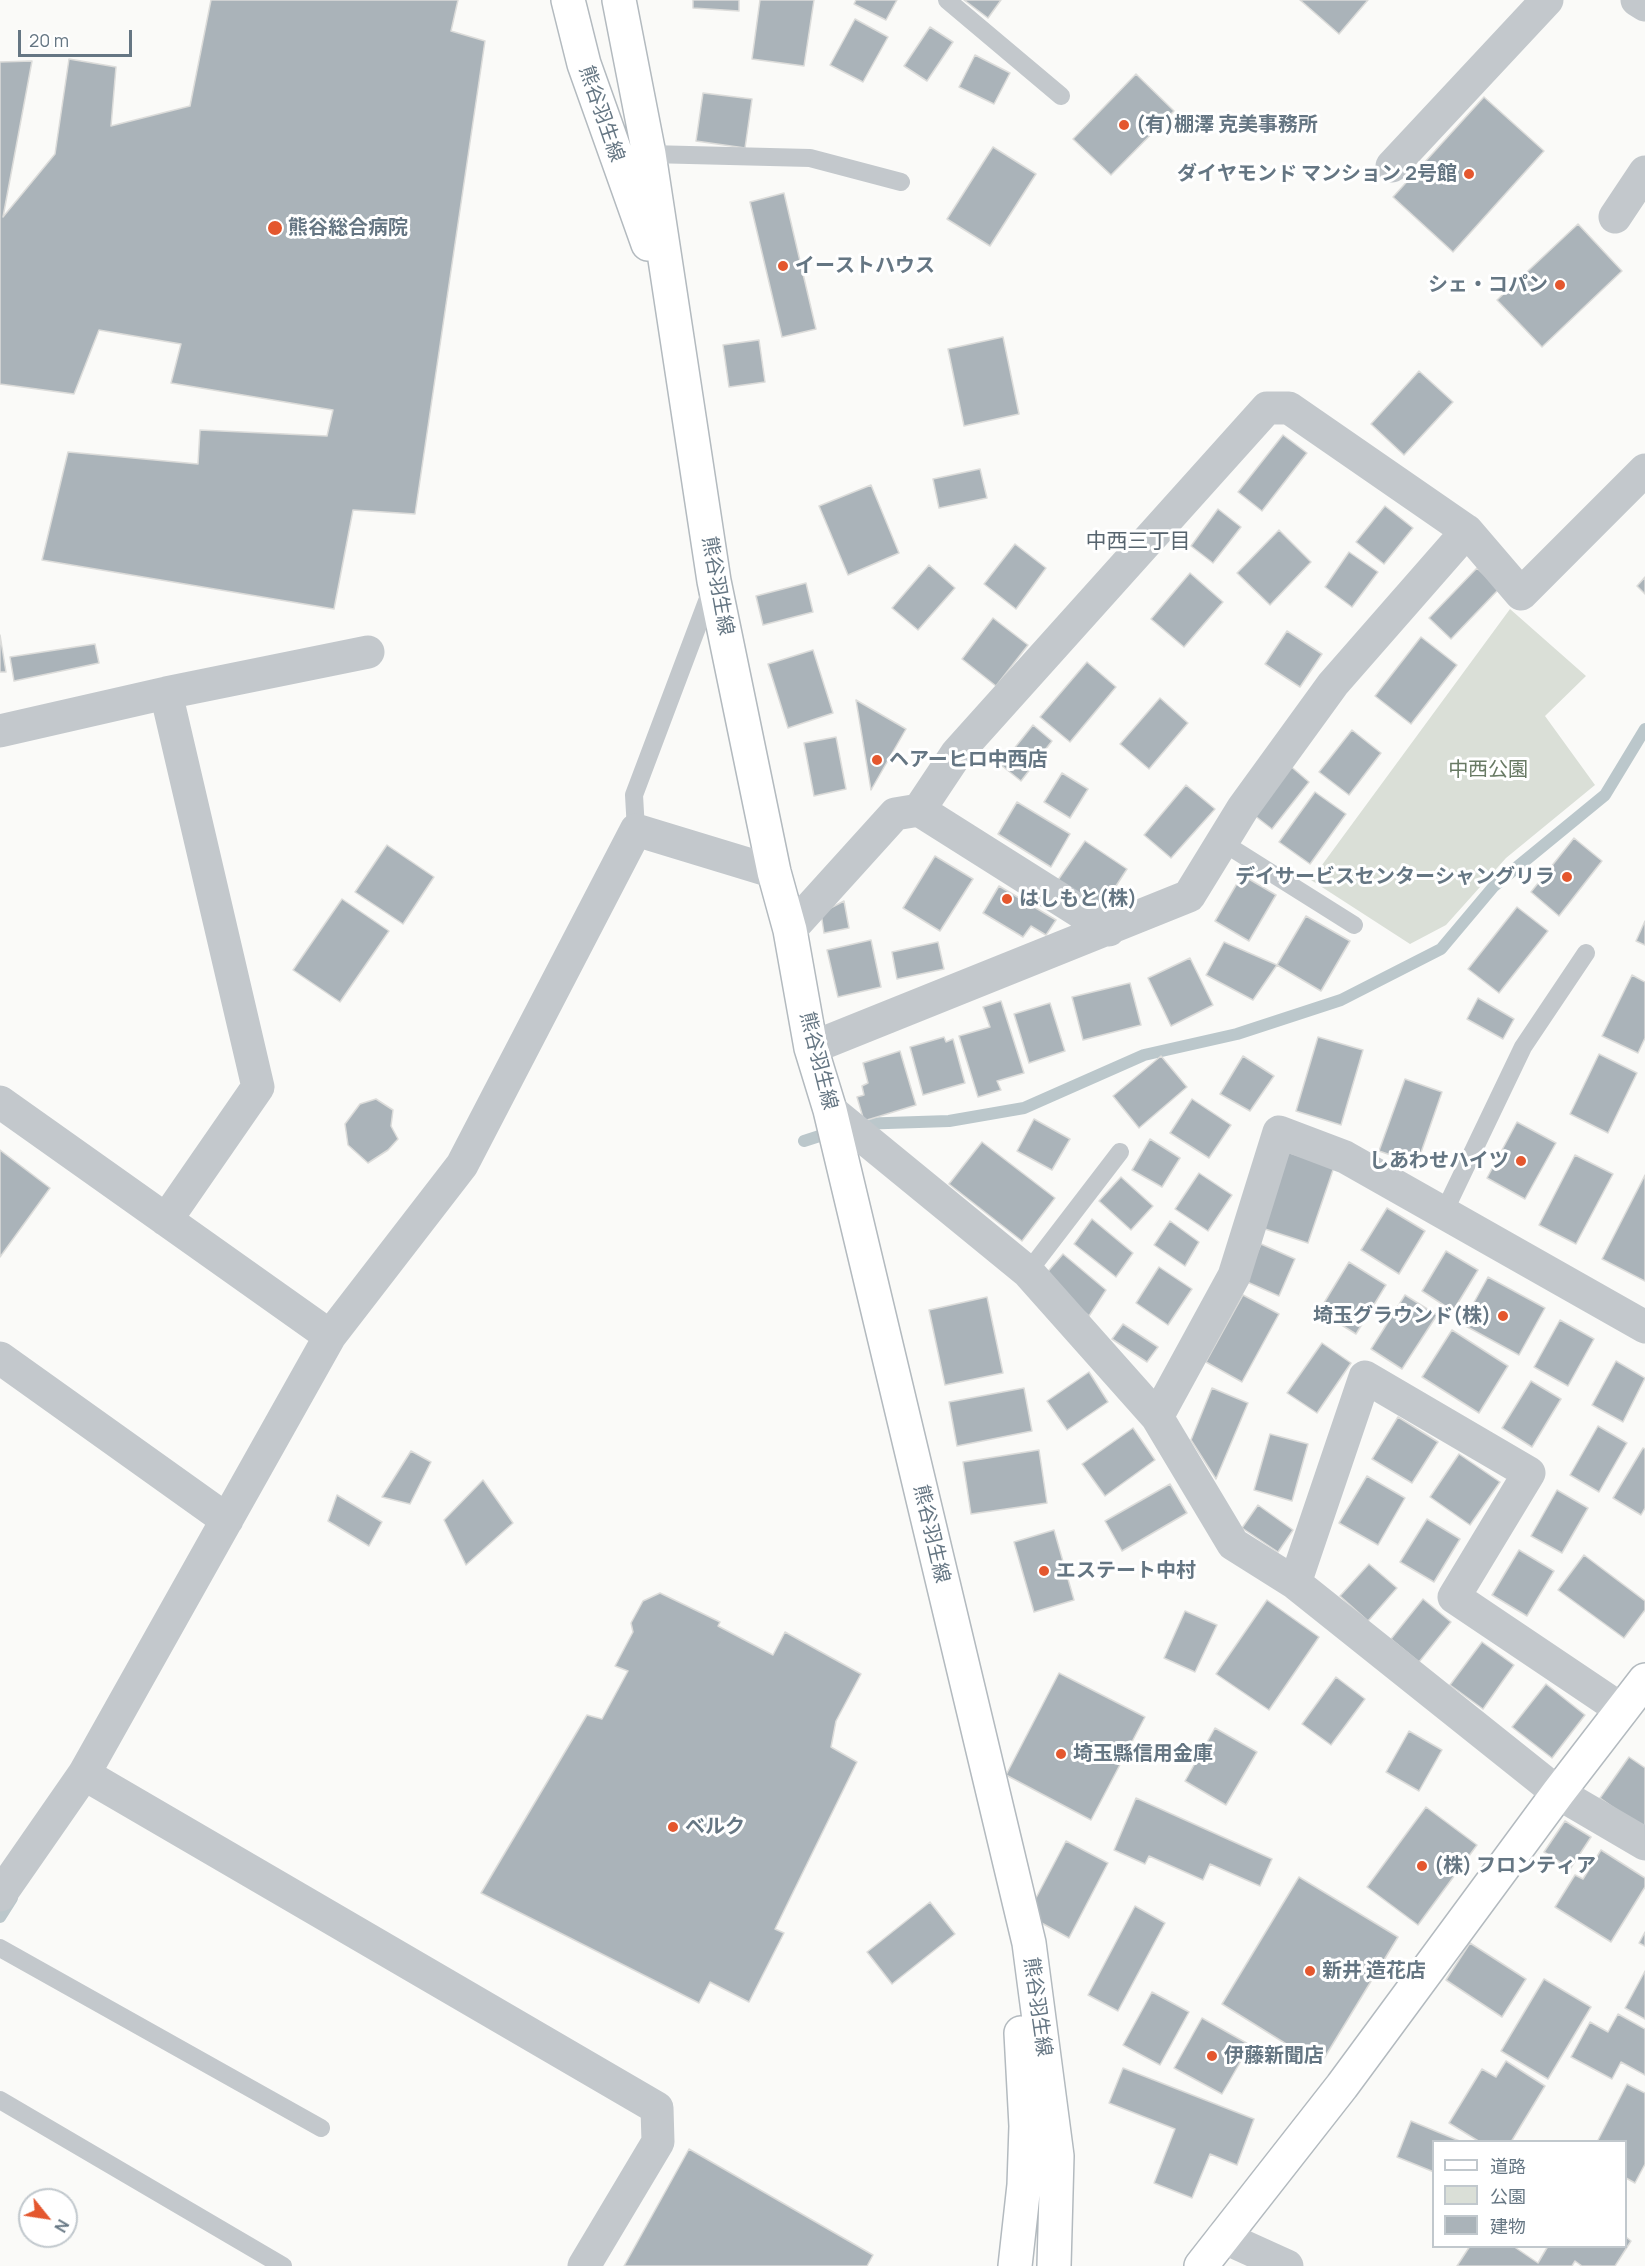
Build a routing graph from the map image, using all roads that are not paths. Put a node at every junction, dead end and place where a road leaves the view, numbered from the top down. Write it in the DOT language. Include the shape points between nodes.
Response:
graph roads {
  1 [pos="568,0"];
  2 [pos="619,0"];
  3 [pos="947,0"];
  4 [pos="1547,0"];
  5 [pos="1637,0"];
  6 [pos="1645,5"];
  7 [pos="1061,96"];
  8 [pos="649,154"];
  9 [pos="1392,166"];
  10 [pos="1645,172"];
  11 [pos="901,182"];
  12 [pos="1615,217"];
  13 [pos="687,400"];
  14 [pos="1645,470"];
  15 [pos="1467,531"];
  16 [pos="714,581"];
  17 [pos="368,652"];
  18 [pos="166,693"];
  19 [pos="0,731"];
  20 [pos="919,810"];
  21 [pos="636,830"];
  22 [pos="1222,842"];
  23 [pos="774,872"];
  24 [pos="1354,925"];
  25 [pos="790,930"];
  26 [pos="1109,930"];
  27 [pos="1586,953"];
  28 [pos="811,1048"];
  29 [pos="0,1102"];
  30 [pos="850,1139"];
  31 [pos="1120,1152"];
  32 [pos="1444,1212"];
  33 [pos="166,1220"];
  34 [pos="1028,1272"];
  35 [pos="1645,1327"];
  36 [pos="330,1336"];
  37 [pos="0,1358"];
  38 [pos="1157,1417"];
  39 [pos="227,1520"];
  40 [pos="1295,1583"];
  41 [pos="1645,1680"];
  42 [pos="1622,1710"];
  43 [pos="975,1717"];
  44 [pos="94,1780"];
  45 [pos="1558,1793"];
  46 [pos="1645,1844"];
  47 [pos="0,1896"];
  48 [pos="0,1948"];
  49 [pos="0,2100"];
  50 [pos="321,2128"];
  51 [pos="1025,2151"];
  52 [pos="1057,2156"];
  53 [pos="1223,2237"];
  54 [pos="283,2266"];
  55 [pos="584,2266"];
  56 [pos="1015,2266"];
  57 [pos="1054,2266"];
  58 [pos="1201,2266"];
  59 [pos="1287,2266"];
  1 -- 13 [label="main road, 熊谷羽生線" via="584,64 657,270"];
  2 -- 8 [label="main road, 熊谷羽生線"];
  3 -- 7 [label="lane"];
  4 -- 9 [label="street"];
  5 -- 6 [label="street"];
  8 -- 11 [label="lane" via="810,158"];
  8 -- 13 [label="main road, 熊谷羽生線"];
  10 -- 12 [label="street"];
  13 -- 16 [label="main road, 熊谷羽生線"];
  14 -- 15 [label="street" via="1521,594"];
  15 -- 20 [label="street" via="1289,408 1267,408 957,753"];
  15 -- 22 [label="street" via="1333,684 1242,808"];
  16 -- 21 [label="lane" via="634,795"];
  16 -- 23 [label="main road, 熊谷羽生線"];
  17 -- 18 [label="street"];
  18 -- 19 [label="street"];
  18 -- 33 [label="street" via="258,1087"];
  20 -- 25 [label="street" via="895,814"];
  20 -- 26 [label="street"];
  21 -- 23 [label="street"];
  21 -- 36 [label="street" via="462,1165"];
  22 -- 24 [label="lane"];
  22 -- 26 [label="street" via="1189,896"];
  23 -- 25 [label="main road, 熊谷羽生線"];
  25 -- 28 [label="main road, 熊谷羽生線"];
  26 -- 28 [label="street"];
  27 -- 32 [label="lane" via="1523,1047"];
  28 -- 30 [label="main road, 熊谷羽生線" via="830,1110"];
  29 -- 33 [label="street"];
  30 -- 34 [label="street"];
  30 -- 43 [label="main road, 熊谷羽生線"];
  31 -- 34 [label="lane"];
  32 -- 35 [label="street"];
  32 -- 38 [label="street" via="1346,1158 1279,1132 1234,1276"];
  33 -- 36 [label="street"];
  34 -- 38 [label="street"];
  36 -- 39 [label="street"];
  37 -- 39 [label="street"];
  38 -- 40 [label="street" via="1233,1544"];
  39 -- 44 [label="street"];
  40 -- 42 [label="street" via="1365,1377 1529,1473 1454,1597"];
  40 -- 45 [label="street"];
  41 -- 42 [label="main road"];
  42 -- 45 [label="main road"];
  43 -- 51 [label="main road, 熊谷羽生線" via="1013,1934"];
  43 -- 52 [label="main road, 熊谷羽生線" via="1029,1943"];
  44 -- 47 [label="street"];
  44 -- 55 [label="street" via="657,2108 658,2142"];
  45 -- 46 [label="street"];
  45 -- 53 [label="main road" via="1342,2086"];
  48 -- 50 [label="lane"];
  49 -- 54 [label="lane"];
  51 -- 52 [label="street"];
  51 -- 56 [label="main road, 熊谷羽生線"];
  52 -- 57 [label="main road, 熊谷羽生線"];
  53 -- 58 [label="main road"];
  53 -- 59 [label="street"];
}
